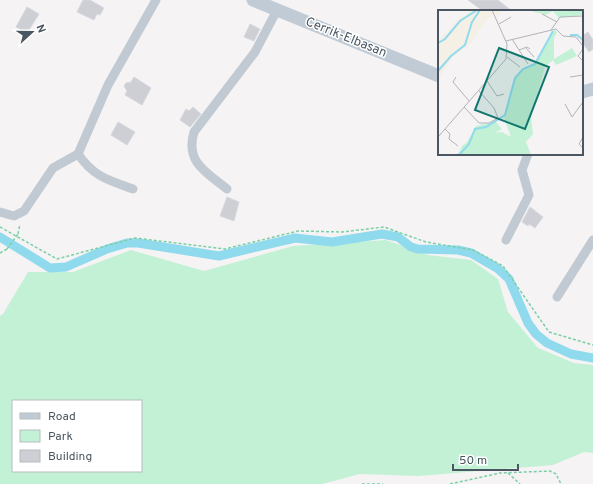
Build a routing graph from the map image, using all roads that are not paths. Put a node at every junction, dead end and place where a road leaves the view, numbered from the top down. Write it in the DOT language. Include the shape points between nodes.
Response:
graph roads {
  1 [pos="156,0"];
  2 [pos="253,0"];
  3 [pos="277,10"];
  4 [pos="438,76"];
  5 [pos="593,89"];
  6 [pos="583,92"];
  7 [pos="78,154"];
  8 [pos="528,155"];
  9 [pos="133,189"];
  10 [pos="227,189"];
  11 [pos="0,212"];
  12 [pos="506,240"];
  13 [pos="593,240"];
  14 [pos="557,297"];
  1 -- 7 [label="street" via="108,85"];
  2 -- 3 [label="main road, Cerrik-Elbasan"];
  3 -- 4 [label="main road, Cerrik-Elbasan"];
  3 -- 10 [label="street" via="255,52 194,132 191,143 199,167"];
  5 -- 6 [label="main road"];
  7 -- 9 [label="street" via="88,168 100,177"];
  7 -- 11 [label="street" via="53,168 24,211 14,216"];
  8 -- 12 [label="street" via="522,170 529,195"];
  13 -- 14 [label="street"];
}
